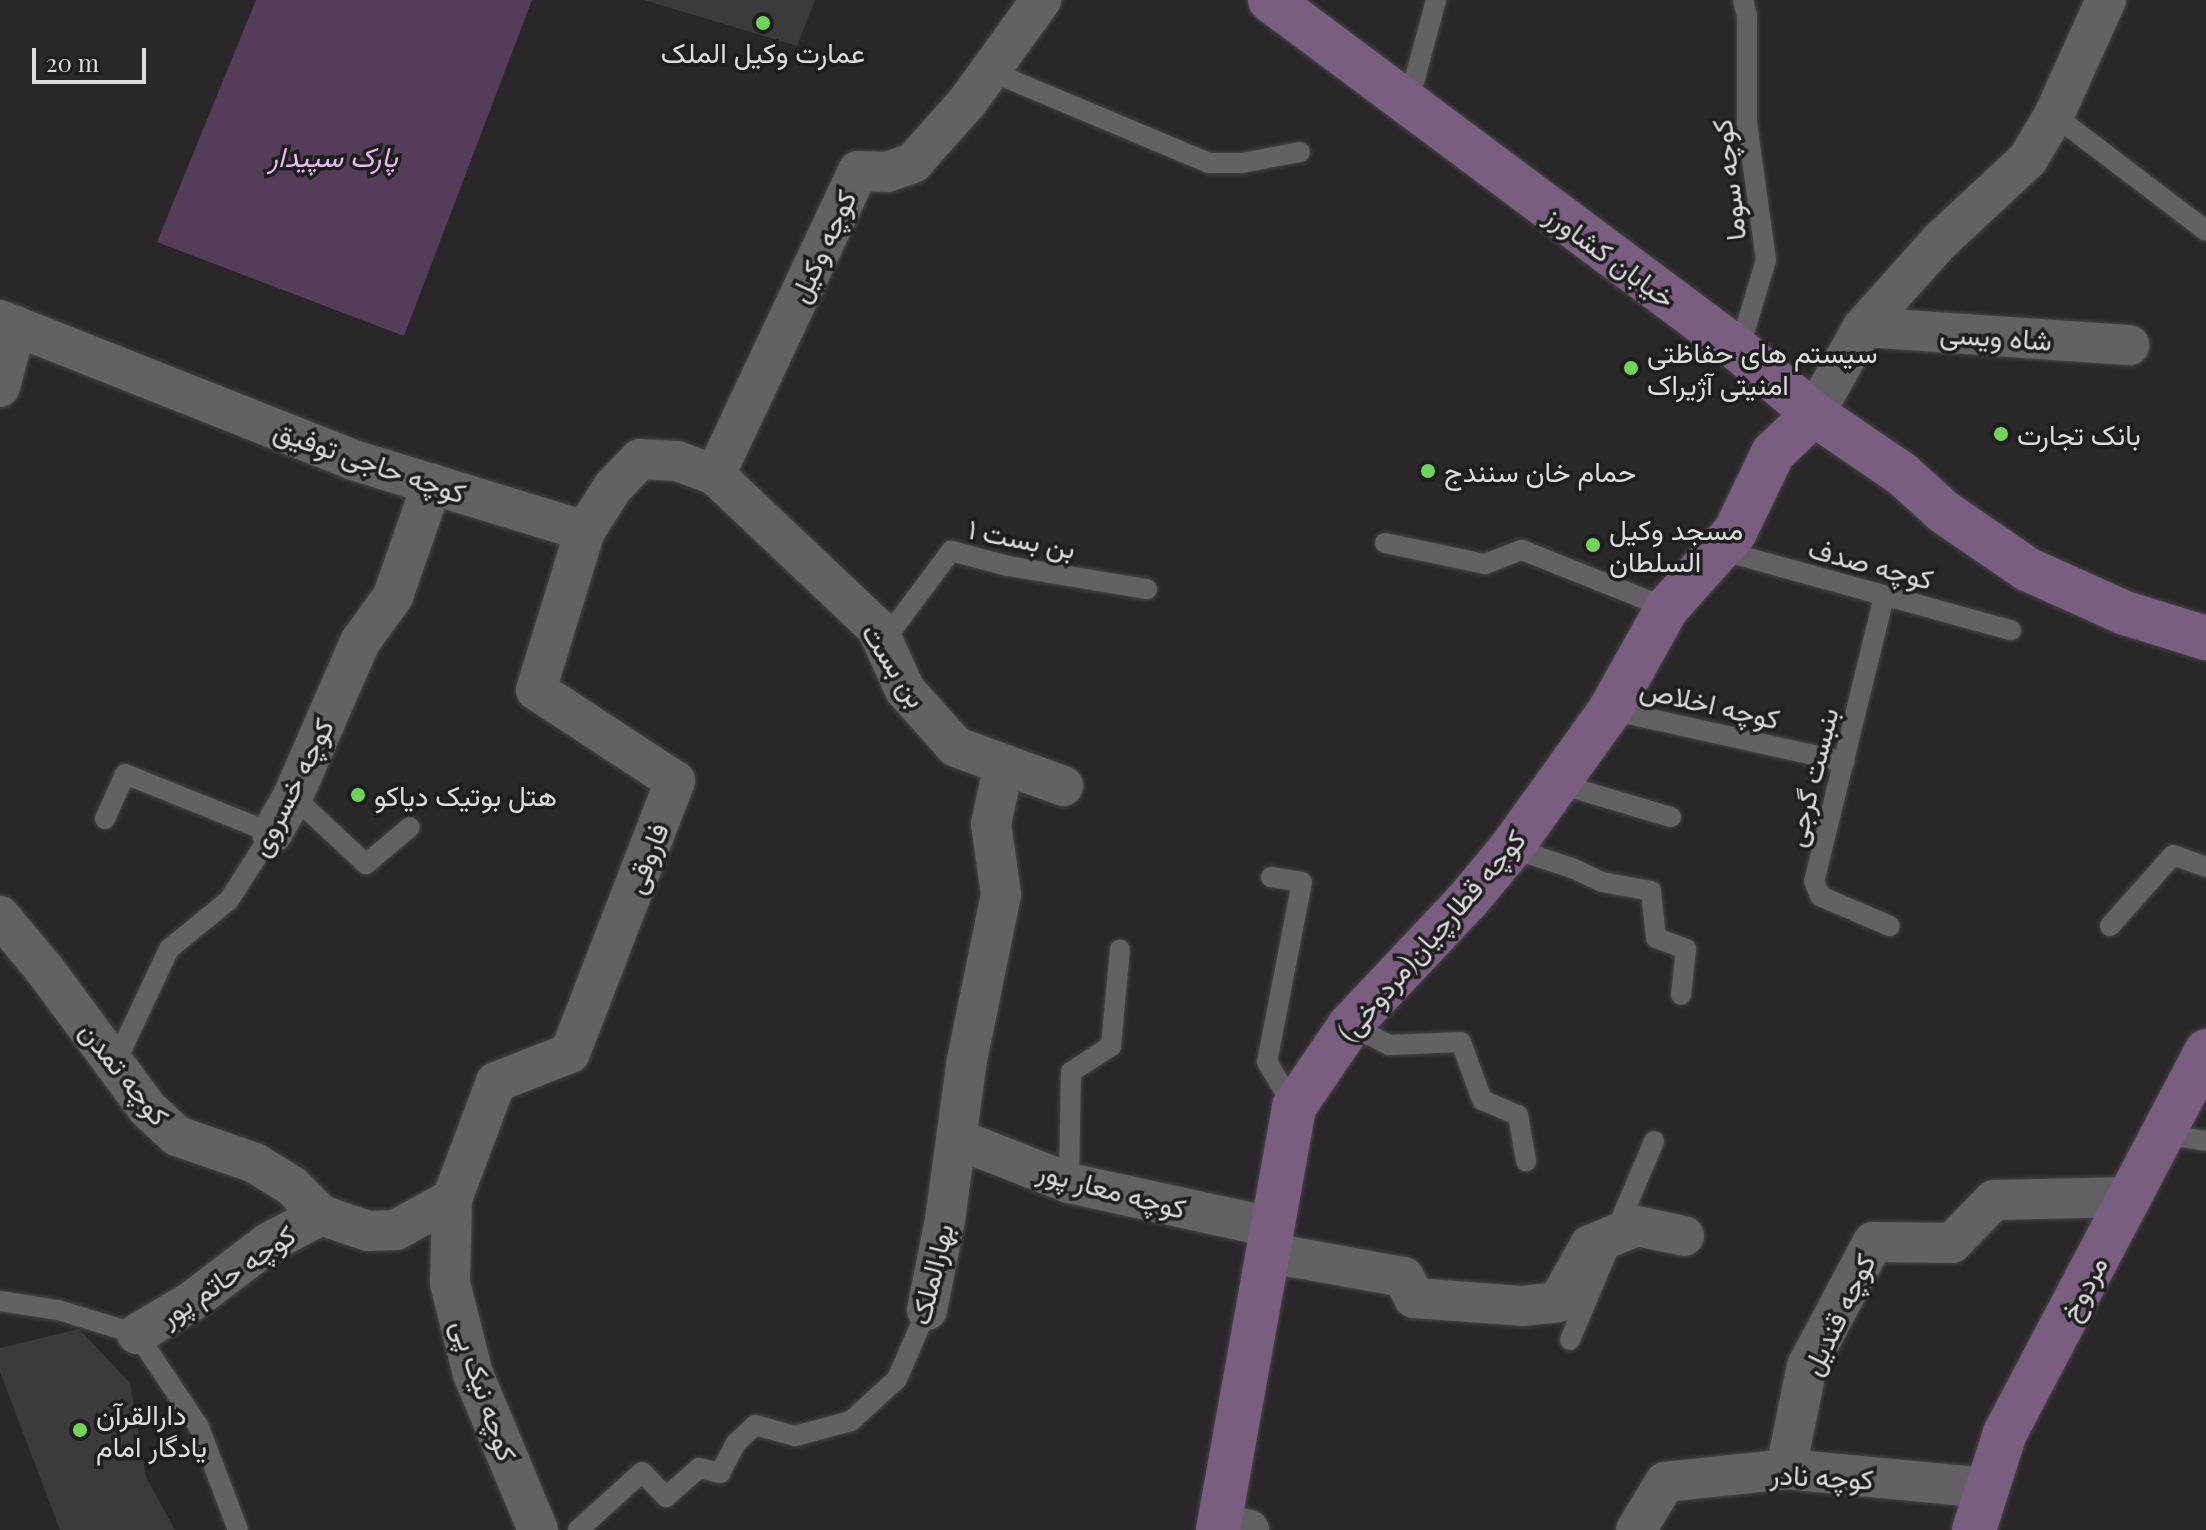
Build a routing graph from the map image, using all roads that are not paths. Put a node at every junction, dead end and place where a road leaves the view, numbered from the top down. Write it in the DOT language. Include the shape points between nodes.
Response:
graph roads {
  1 [pos="1041,0"];
  2 [pos="1270,0"];
  3 [pos="1436,0"];
  4 [pos="1743,0"];
  5 [pos="2106,0"];
  6 [pos="990,71"];
  7 [pos="1407,106"];
  8 [pos="2054,115"];
  9 [pos="1300,152"];
  10 [pos="2206,231"];
  11 [pos="8,323"];
  12 [pos="1863,327"];
  13 [pos="2129,345"];
  14 [pos="1739,350"];
  15 [pos="0,387"];
  16 [pos="1814,414"];
  17 [pos="715,475"];
  18 [pos="432,484"];
  19 [pos="585,531"];
  20 [pos="1385,543"];
  21 [pos="1716,549"];
  22 [pos="1147,589"];
  23 [pos="1884,597"];
  24 [pos="1667,608"];
  25 [pos="2011,630"];
  26 [pos="2206,638"];
  27 [pos="883,642"];
  28 [pos="1610,710"];
  29 [pos="1844,762"];
  30 [pos="1004,764"];
  31 [pos="1556,783"];
  32 [pos="1063,786"];
  33 [pos="293,796"];
  34 [pos="1671,817"];
  35 [pos="105,819"];
  36 [pos="410,827"];
  37 [pos="272,833"];
  38 [pos="1511,848"];
  39 [pos="2206,867"];
  40 [pos="1271,877"];
  41 [pos="0,916"];
  42 [pos="1890,926"];
  43 [pos="2110,926"];
  44 [pos="1120,949"];
  45 [pos="1681,995"];
  46 [pos="1350,1025"];
  47 [pos="2206,1051"];
  48 [pos="114,1066"];
  49 [pos="1294,1107"];
  50 [pos="2164,1134"];
  51 [pos="957,1139"];
  52 [pos="1654,1141"];
  53 [pos="2206,1141"];
  54 [pos="1526,1161"];
  55 [pos="1069,1183"];
  56 [pos="2132,1197"];
  57 [pos="452,1199"];
  58 [pos="321,1215"];
  59 [pos="1613,1235"];
  60 [pos="1684,1236"];
  61 [pos="1270,1240"];
  62 [pos="0,1301"];
  63 [pos="927,1310"];
  64 [pos="137,1334"];
  65 [pos="1570,1340"];
  66 [pos="1786,1469"];
  67 [pos="1987,1488"];
  68 [pos="1229,1528"];
  69 [pos="238,1530"];
  70 [pos="538,1530"];
  71 [pos="578,1530"];
  72 [pos="1636,1530"];
  73 [pos="1974,1530"];
  1 -- 6 [label="street, کوچه وکیل"];
  2 -- 7 [label="street, خیابان کشاورز"];
  3 -- 7 [label="lane"];
  4 -- 14 [label="lane, کوچه سوما" via="1747,123 1766,260"];
  5 -- 8 [label="street"];
  6 -- 9 [label="lane" via="1209,163"];
  6 -- 17 [label="street, کوچه وکیل" via="913,163 887,172 858,171"];
  7 -- 14 [label="street, خیابان کشاورز"];
  8 -- 10 [label="lane"];
  8 -- 12 [label="street" via="2028,159 1939,242"];
  11 -- 15 [label="street"];
  11 -- 18 [label="street, کوچه حاجی توفیق" via="353,460"];
  12 -- 13 [label="street, شاه ویسی"];
  12 -- 16 [label="street"];
  14 -- 16 [label="street, خیابان کشاورز"];
  16 -- 21 [label="street, کوچه قطارچیان(مردوخی)" via="1773,453 1735,532"];
  16 -- 26 [label="street, خیابان کشاورز" via="2027,569 2125,613"];
  17 -- 19 [label="street" via="677,461 640,459 613,487"];
  17 -- 27 [label="street, بن بست" via="877,628"];
  18 -- 19 [label="street, کوچه حاجی توفیق"];
  18 -- 33 [label="street, کوچه خسروی" via="393,596 360,642"];
  19 -- 57 [label="street, فاروقی" via="536,690 675,781 570,1053 496,1082"];
  20 -- 24 [label="lane" via="1485,564 1522,550"];
  21 -- 23 [label="lane, کوچه صدف"];
  21 -- 24 [label="street, کوچه قطارچیان(مردوخی)"];
  22 -- 27 [label="lane, بن بست ۱" via="951,551"];
  23 -- 25 [label="lane, کوچه صدف"];
  23 -- 29 [label="lane, بنبست گرجی"];
  24 -- 28 [label="street, کوچه قطارچیان(مردوخی)"];
  27 -- 30 [label="street, بن بست" via="905,690 956,747"];
  28 -- 29 [label="lane, کوچه اخلاص"];
  28 -- 31 [label="street, کوچه قطارچیان(مردوخی)"];
  29 -- 42 [label="lane, بنبست گرجی" via="1814,881 1820,896"];
  30 -- 32 [label="street, بن بست"];
  30 -- 51 [label="street, بهارالملک" via="991,824 1001,894 967,1060"];
  31 -- 34 [label="lane"];
  31 -- 38 [label="street, کوچه قطارچیان(مردوخی)"];
  33 -- 36 [label="lane" via="366,864"];
  33 -- 37 [label="street, کوچه خسروی"];
  35 -- 37 [label="lane" via="125,774"];
  37 -- 48 [label="lane, کوچه خسروی" via="229,900 169,949"];
  38 -- 45 [label="lane" via="1602,882 1651,891 1656,938 1686,949"];
  38 -- 46 [label="street, کوچه قطارچیان(مردوخی)"];
  39 -- 43 [label="lane" via="2173,855"];
  40 -- 49 [label="lane" via="1302,882 1267,1062"];
  41 -- 48 [label="street, کوچه تمدن"];
  44 -- 55 [label="lane" via="1111,1046 1071,1072"];
  46 -- 49 [label="street, کوچه قطارچیان(مردوخی)"];
  46 -- 54 [label="lane" via="1389,1045 1461,1042 1482,1100 1518,1115"];
  47 -- 50 [label="street, مردوخ"];
  48 -- 58 [label="street, کوچه تمدن" via="177,1136 255,1163 292,1186"];
  49 -- 61 [label="street, کوچه قطارچیان(مردوخی)"];
  50 -- 53 [label="lane"];
  50 -- 56 [label="street, مردوخ"];
  51 -- 55 [label="street, کوچه معار پور"];
  51 -- 63 [label="street, بهارالملک"];
  52 -- 59 [label="lane"];
  55 -- 61 [label="street, کوچه معار پور"];
  56 -- 66 [label="street, کوچه قندیل" via="1994,1200 1952,1243 1873,1242 1807,1366"];
  56 -- 67 [label="street, مردوخ" via="2005,1433"];
  57 -- 58 [label="street, کوچه حاتم پور" via="396,1230 368,1231"];
  57 -- 70 [label="street, کوچه نیک پی" via="450,1283 473,1374"];
  58 -- 64 [label="street, کوچه حاتم پور" via="268,1243 192,1301"];
  59 -- 60 [label="street" via="1637,1226"];
  59 -- 61 [label="street, کوچه معار پور" via="1590,1245 1558,1302 1522,1306 1414,1298 1404,1277"];
  59 -- 65 [label="lane"];
  61 -- 68 [label="street, کوچه قطارچیان(مردوخی)"];
  62 -- 64 [label="lane" via="58,1310"];
  63 -- 71 [label="lane, بهارالملک" via="897,1379 851,1421 795,1436 755,1425 736,1443 720,1473 699,1468 666,1497 642,1472"];
  64 -- 69 [label="lane" via="199,1427"];
  66 -- 67 [label="street, کوچه نادر"];
  66 -- 72 [label="street, کوچه نادر" via="1665,1482"];
  67 -- 73 [label="street, مردوخ"];
}
